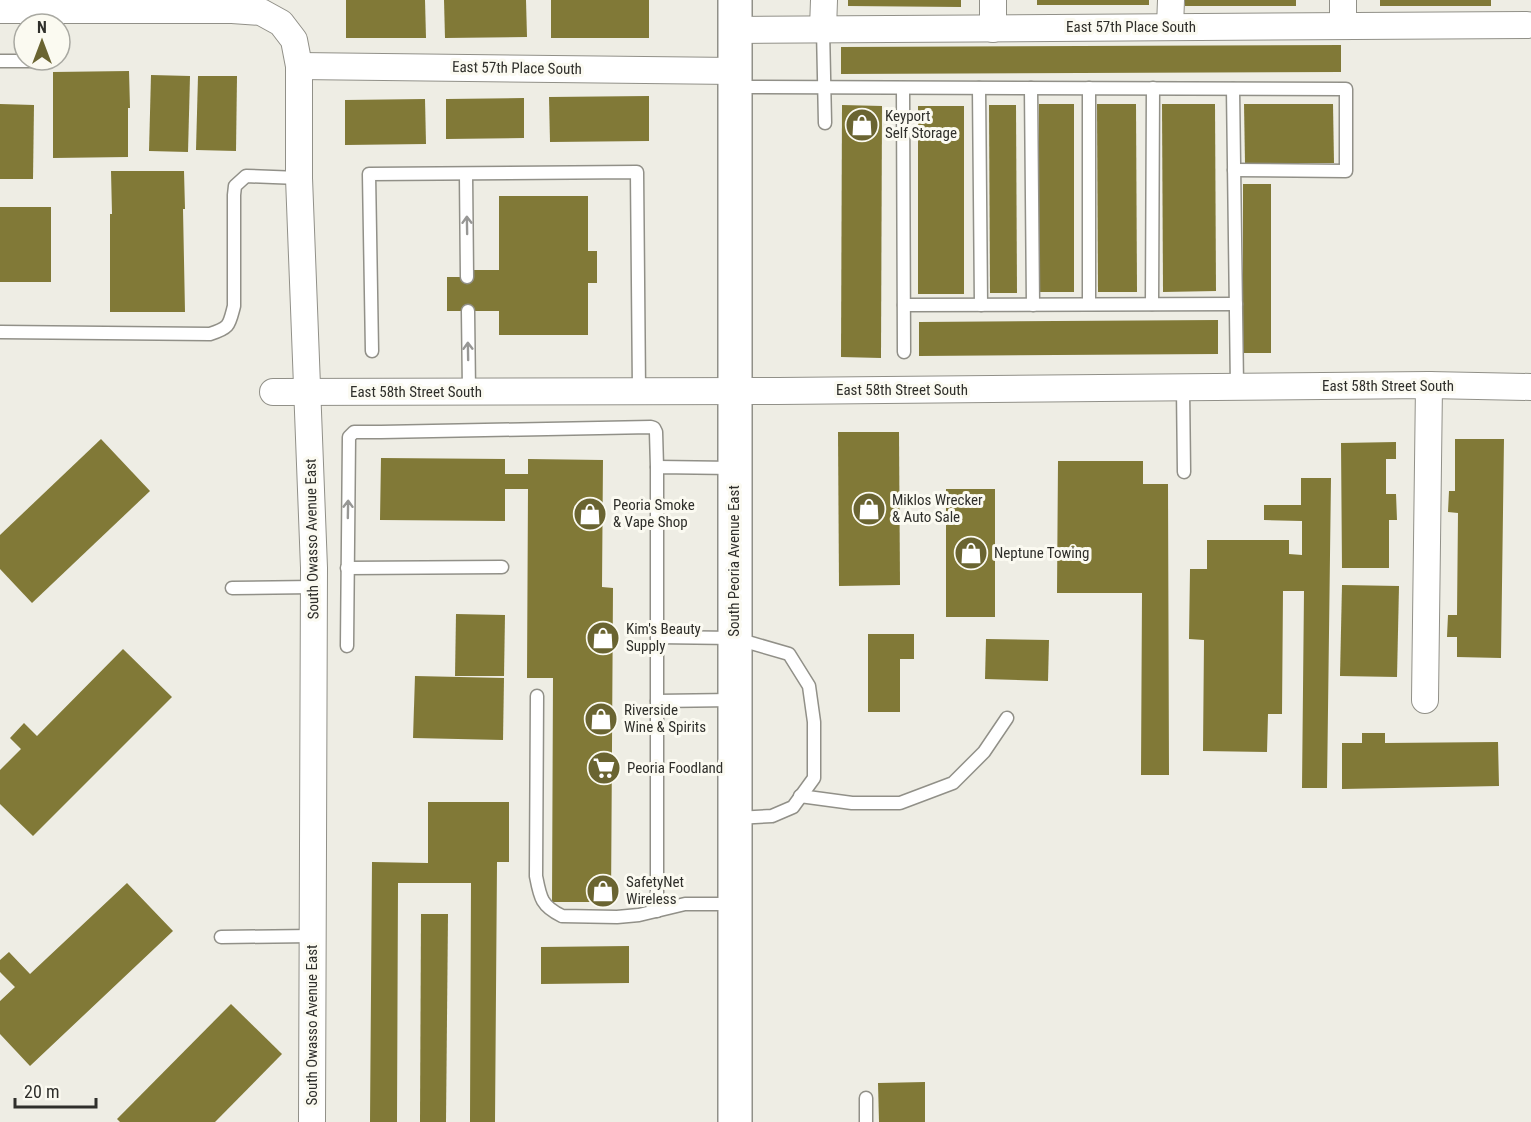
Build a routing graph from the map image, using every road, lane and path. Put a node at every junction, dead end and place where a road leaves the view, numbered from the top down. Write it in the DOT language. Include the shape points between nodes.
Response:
graph roads {
  1 [pos="824,0"];
  2 [pos="993,0"];
  3 [pos="1171,0"];
  4 [pos="1343,0"];
  5 [pos="55,5"];
  6 [pos="232,5"];
  7 [pos="0,10"];
  8 [pos="735,15"];
  9 [pos="1527,25"];
  10 [pos="1343,26"];
  11 [pos="1170,27"];
  12 [pos="993,28"];
  13 [pos="823,29"];
  14 [pos="299,66"];
  15 [pos="735,79"];
  16 [pos="824,87"];
  17 [pos="903,88"];
  18 [pos="979,88"];
  19 [pos="1031,88"];
  20 [pos="1089,88"];
  21 [pos="1153,88"];
  22 [pos="1233,89"];
  23 [pos="825,123"];
  24 [pos="1234,170"];
  25 [pos="466,174"];
  26 [pos="299,178"];
  27 [pos="467,277"];
  28 [pos="1089,304"];
  29 [pos="1152,304"];
  30 [pos="1236,304"];
  31 [pos="904,305"];
  32 [pos="981,305"];
  33 [pos="1032,305"];
  34 [pos="468,311"];
  35 [pos="0,332"];
  36 [pos="372,351"];
  37 [pos="904,352"];
  38 [pos="1429,386"];
  39 [pos="1237,387"];
  40 [pos="1531,387"];
  41 [pos="1183,388"];
  42 [pos="469,391"];
  43 [pos="639,391"];
  44 [pos="734,391"];
  45 [pos="273,392"];
  46 [pos="308,392"];
  47 [pos="657,467"];
  48 [pos="734,468"];
  49 [pos="1184,472"];
  50 [pos="502,567"];
  51 [pos="347,568"];
  52 [pos="314,587"];
  53 [pos="232,588"];
  54 [pos="657,637"];
  55 [pos="734,638"];
  56 [pos="347,646"];
  57 [pos="537,696"];
  58 [pos="735,700"];
  59 [pos="1425,700"];
  60 [pos="657,701"];
  61 [pos="1007,718"];
  62 [pos="800,796"];
  63 [pos="735,818"];
  64 [pos="735,904"];
  65 [pos="657,910"];
  66 [pos="313,936"];
  67 [pos="221,937"];
  68 [pos="866,1098"];
  69 [pos="312,1122"];
  70 [pos="735,1122"];
  71 [pos="866,1122"];
  1 -- 13 [label="street"];
  2 -- 12 [label="street"];
  3 -- 11 [label="street"];
  4 -- 10 [label="street"];
  5 -- 6 [label="street"];
  5 -- 7 [label="street"];
  6 -- 14 [label="street, South Owasso Avenue East" via="261,12 281,23 294,40"];
  8 -- 13 [label="street, East 57th Place South"];
  8 -- 15 [label="main road, South Peoria Avenue East"];
  9 -- 10 [label="street, East 57th Place South"];
  10 -- 11 [label="street, East 57th Place South"];
  11 -- 12 [label="street, East 57th Place South"];
  12 -- 13 [label="street, East 57th Place South"];
  13 -- 16 [label="lane"];
  14 -- 15 [label="street, East 57th Place South"];
  14 -- 26 [label="street, South Owasso Avenue East"];
  15 -- 16 [label="lane"];
  15 -- 44 [label="main road, South Peoria Avenue East"];
  16 -- 17 [label="lane"];
  16 -- 23 [label="lane"];
  17 -- 18 [label="lane"];
  17 -- 31 [label="lane"];
  18 -- 19 [label="lane"];
  18 -- 32 [label="lane"];
  19 -- 20 [label="lane"];
  19 -- 33 [label="lane"];
  20 -- 21 [label="lane"];
  20 -- 28 [label="lane"];
  21 -- 22 [label="lane"];
  21 -- 29 [label="lane"];
  22 -- 24 [label="lane"];
  22 -- 24 [label="lane" via="1347,89 1346,171"];
  24 -- 30 [label="lane"];
  27 -- 25 [label="lane, one-way"];
  25 -- 36 [label="lane" via="369,174"];
  25 -- 43 [label="lane" via="637,172"];
  26 -- 35 [label="lane" via="246,176 235,186 234,306 224,329 210,334"];
  26 -- 46 [label="street, South Owasso Avenue East"];
  28 -- 29 [label="lane"];
  28 -- 33 [label="lane"];
  29 -- 30 [label="lane"];
  30 -- 39 [label="lane"];
  31 -- 32 [label="lane"];
  31 -- 37 [label="lane"];
  32 -- 33 [label="lane"];
  42 -- 34 [label="lane, one-way"];
  38 -- 39 [label="street, East 58th Street South"];
  38 -- 40 [label="street, East 58th Street South"];
  38 -- 59 [label="street"];
  39 -- 41 [label="street, East 58th Street South"];
  41 -- 44 [label="street, East 58th Street South"];
  41 -- 49 [label="lane"];
  42 -- 43 [label="street, East 58th Street South"];
  42 -- 46 [label="street, East 58th Street South"];
  43 -- 44 [label="street, East 58th Street South"];
  44 -- 48 [label="main road, South Peoria Avenue East"];
  45 -- 46 [label="street, East 58th Street South"];
  46 -- 52 [label="street, South Owasso Avenue East"];
  47 -- 48 [label="lane"];
  51 -- 47 [label="lane, one-way" via="349,437 354,432 651,427 656,432"];
  47 -- 54 [label="lane"];
  48 -- 55 [label="main road, South Peoria Avenue East"];
  50 -- 51 [label="lane"];
  51 -- 56 [label="lane"];
  52 -- 53 [label="lane"];
  52 -- 66 [label="street, South Owasso Avenue East"];
  54 -- 55 [label="lane"];
  54 -- 60 [label="lane"];
  55 -- 58 [label="main road, South Peoria Avenue East"];
  55 -- 62 [label="lane" via="789,654 809,686 814,722 814,778"];
  57 -- 65 [label="lane" via="536,876 544,904 562,916 617,917"];
  58 -- 60 [label="lane"];
  58 -- 63 [label="main road, South Peoria Avenue East"];
  60 -- 65 [label="lane"];
  61 -- 62 [label="lane" via="984,752 952,783 900,803"];
  62 -- 63 [label="lane" via="793,807 772,816"];
  63 -- 64 [label="main road, South Peoria Avenue East"];
  64 -- 65 [label="lane" via="686,904"];
  64 -- 70 [label="main road, South Peoria Avenue East"];
  66 -- 67 [label="lane"];
  66 -- 69 [label="street, South Owasso Avenue East"];
  68 -- 71 [label="lane"];
}
